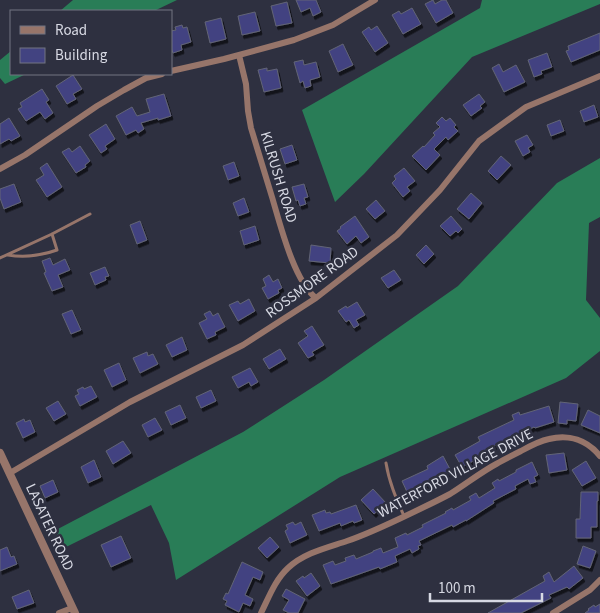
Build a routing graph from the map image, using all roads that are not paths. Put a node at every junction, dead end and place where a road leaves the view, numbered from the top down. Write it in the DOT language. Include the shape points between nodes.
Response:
graph roads {
  1 [pos="374,0"];
  2 [pos="239,55"];
  3 [pos="172,72"];
  4 [pos="158,75"];
  5 [pos="600,76"];
  6 [pos="0,169"];
  7 [pos="90,214"];
  8 [pos="52,234"];
  9 [pos="8,254"];
  10 [pos="0,258"];
  11 [pos="316,298"];
  12 [pos="0,453"];
  13 [pos="600,456"];
  14 [pos="386,463"];
  15 [pos="10,473"];
  16 [pos="404,516"];
  17 [pos="600,580"];
  18 [pos="74,611"];
  19 [pos="59,613"];
  20 [pos="261,613"];
  21 [pos="553,613"];
  1 -- 2 [label="street" via="314,34"];
  2 -- 3 [label="street"];
  2 -- 11 [label="street, KILRUSH ROAD" via="251,128 284,238 297,272"];
  4 -- 6 [label="street" via="138,82 97,106"];
  5 -- 11 [label="street, ROSSMORE ROAD" via="526,107 479,141 440,190 397,235"];
  7 -- 8 [label="lane"];
  8 -- 9 [label="lane"];
  8 -- 9 [label="lane" via="57,250 20,257"];
  9 -- 10 [label="lane"];
  11 -- 15 [label="street, ROSSMORE ROAD" via="243,346 130,402"];
  12 -- 15 [label="street, LASATER ROAD"];
  13 -- 16 [label="street, WATERFORD VILLAGE DRIVE" via="579,440 548,439 497,463 432,504"];
  14 -- 16 [label="lane" via="391,486"];
  15 -- 18 [label="street, LASATER ROAD"];
  16 -- 20 [label="street, WATERFORD VILLAGE DRIVE" via="297,561 280,577"];
  17 -- 21 [label="street"];
  18 -- 19 [label="street"];
}
